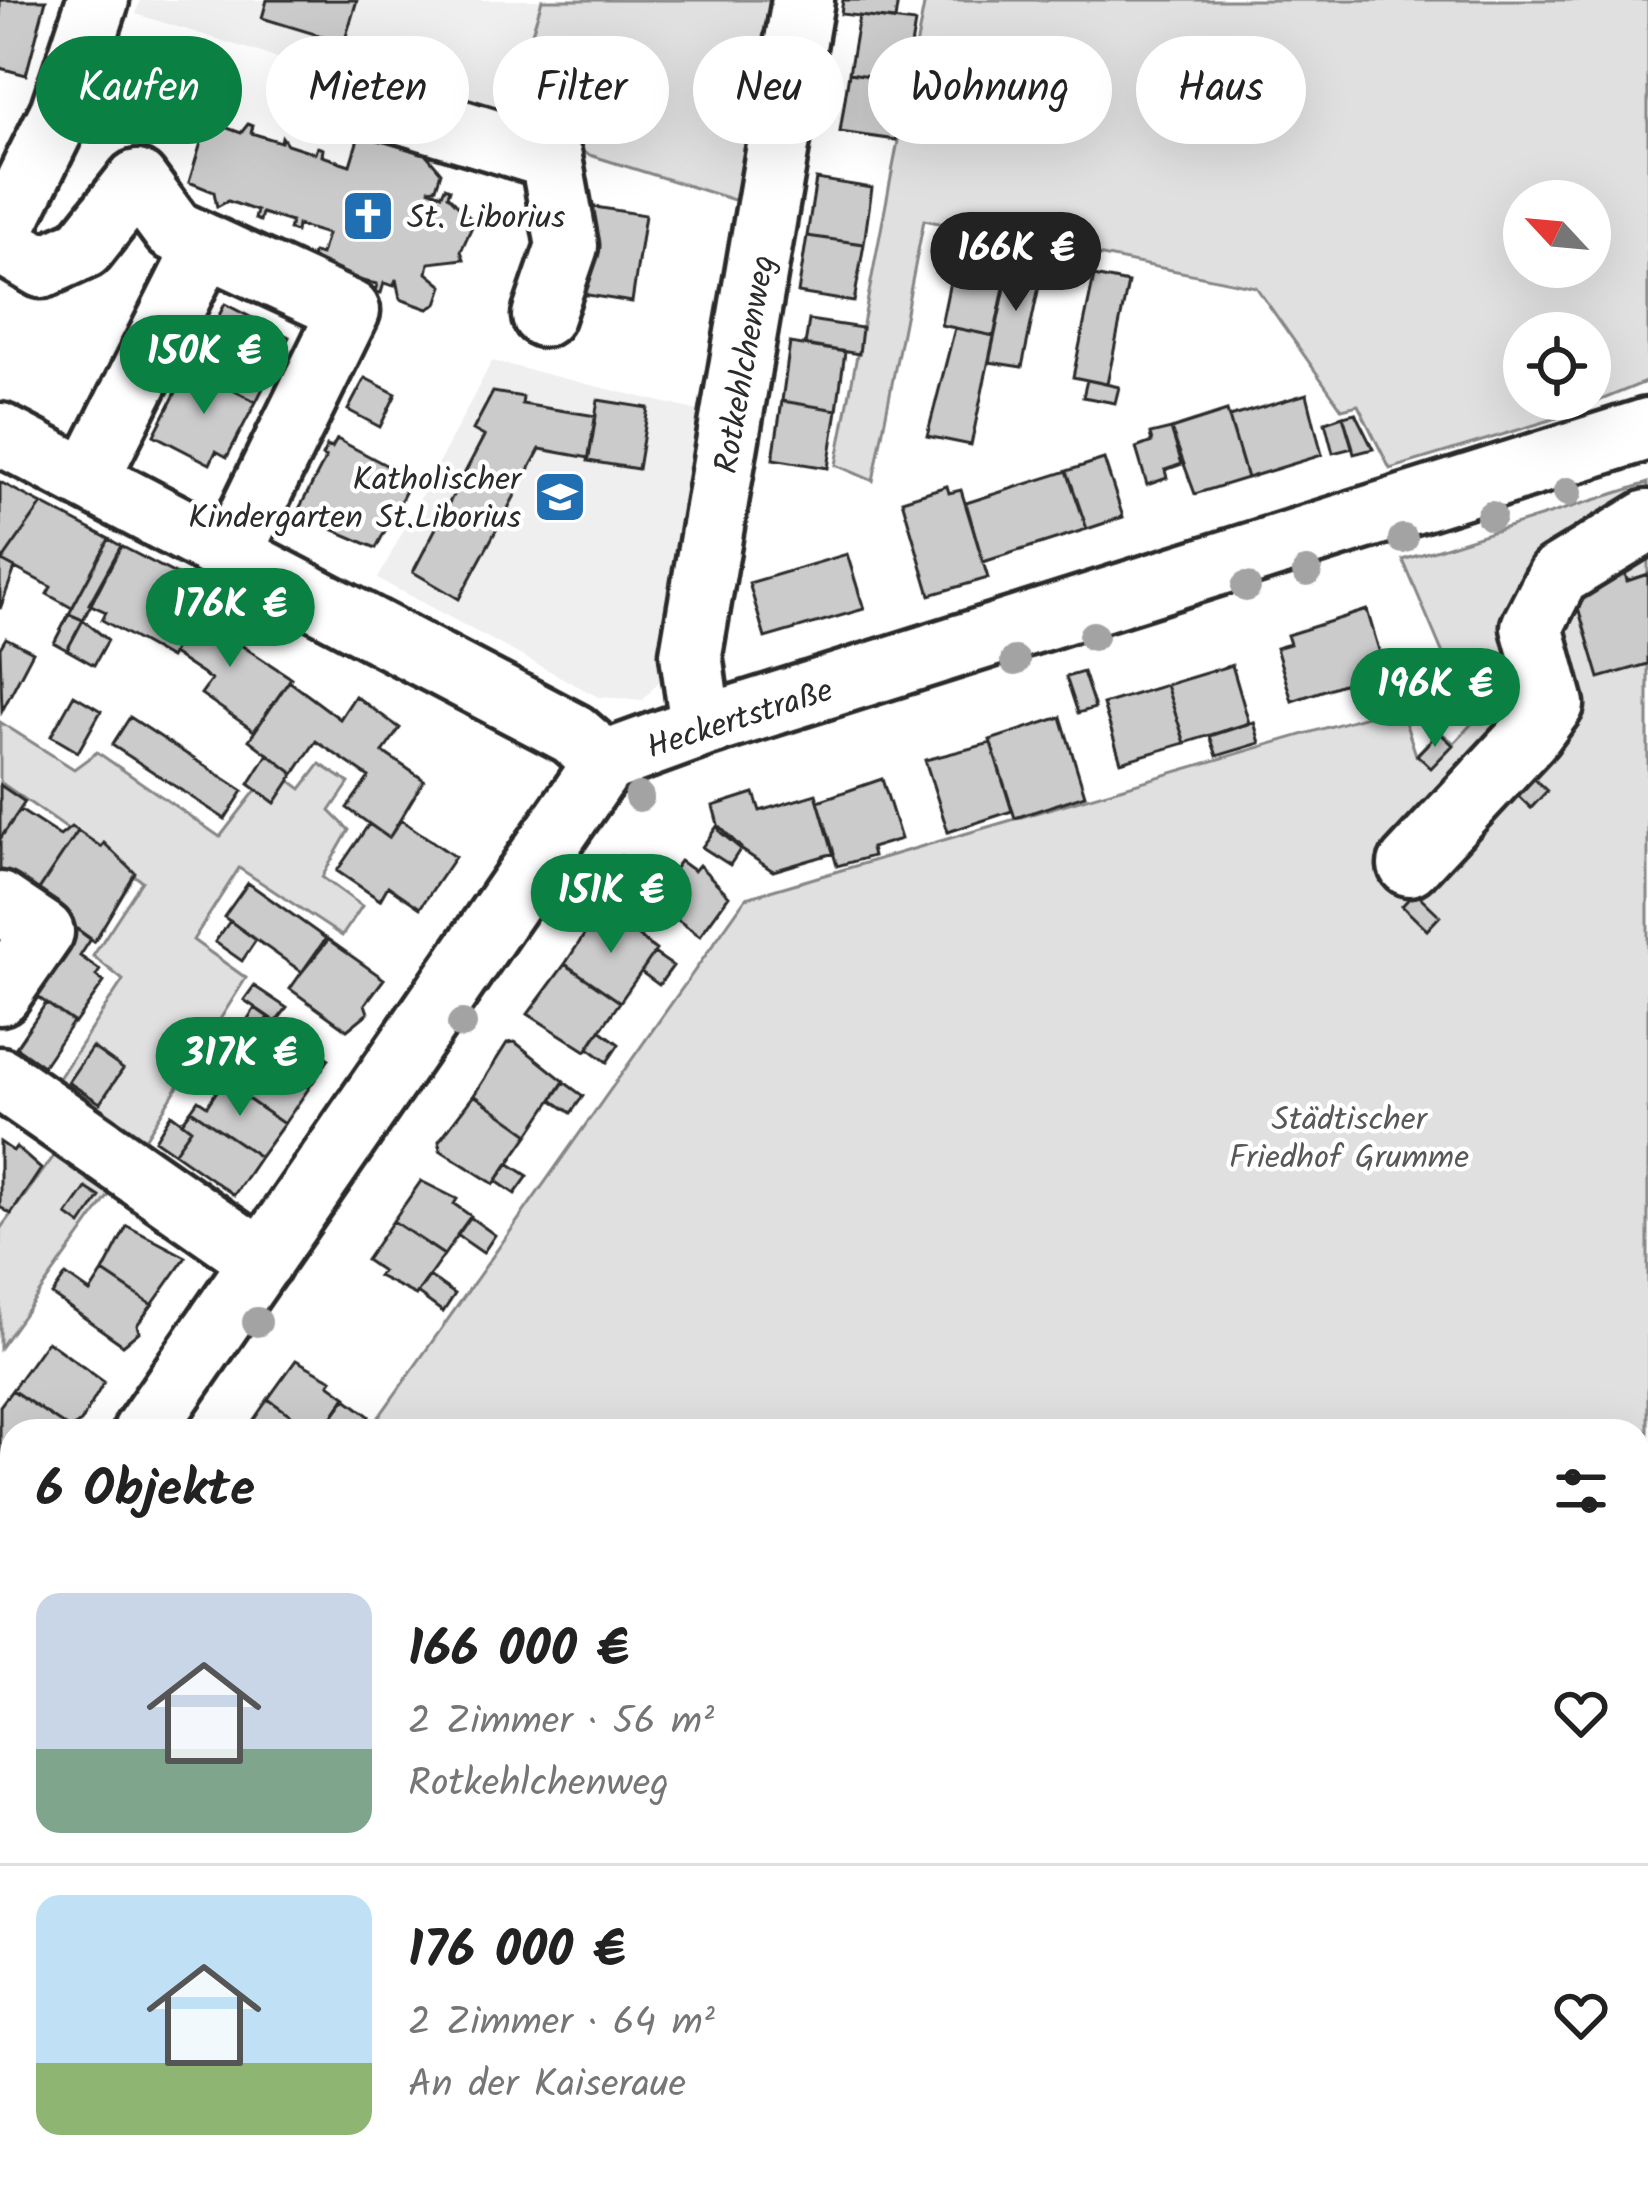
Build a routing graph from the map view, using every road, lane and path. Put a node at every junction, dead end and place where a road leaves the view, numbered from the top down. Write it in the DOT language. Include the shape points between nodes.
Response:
graph roads {
  1 [pos="98,0"];
  2 [pos="802,0"];
  3 [pos="469,133"];
  4 [pos="0,239"];
  5 [pos="206,245"];
  6 [pos="543,316"];
  7 [pos="1648,429"];
  8 [pos="0,434"];
  9 [pos="88,478"];
  10 [pos="1648,521"];
  11 [pos="231,553"];
  12 [pos="701,727"];
  13 [pos="605,762"];
  14 [pos="1409,865"];
  15 [pos="0,903"];
  16 [pos="0,994"];
  17 [pos="0,1078"];
  18 [pos="262,1262"];
  19 [pos="152,1419"];
  1 -- 4 [label="street" via="61,112"];
  2 -- 12 [label="street, Rotkehlchenweg" via="691,654"];
  3 -- 6 [label="street" via="550,158 567,246"];
  4 -- 5 [label="street" via="41,267 84,248 137,181 173,230"];
  5 -- 9 [label="street"];
  5 -- 11 [label="street" via="349,311"];
  7 -- 12 [label="street, Heckertstraße"];
  8 -- 9 [label="street"];
  9 -- 11 [label="street"];
  10 -- 14 [label="street" via="1558,576 1532,627 1553,704"];
  11 -- 13 [label="street" via="572,734"];
  12 -- 13 [label="street, Heckertstraße"];
  13 -- 18 [label="street, Heckertstraße"];
  15 -- 16 [label="street" via="44,932"];
  17 -- 18 [label="street"];
  18 -- 19 [label="street, Heckertstraße"];
}
